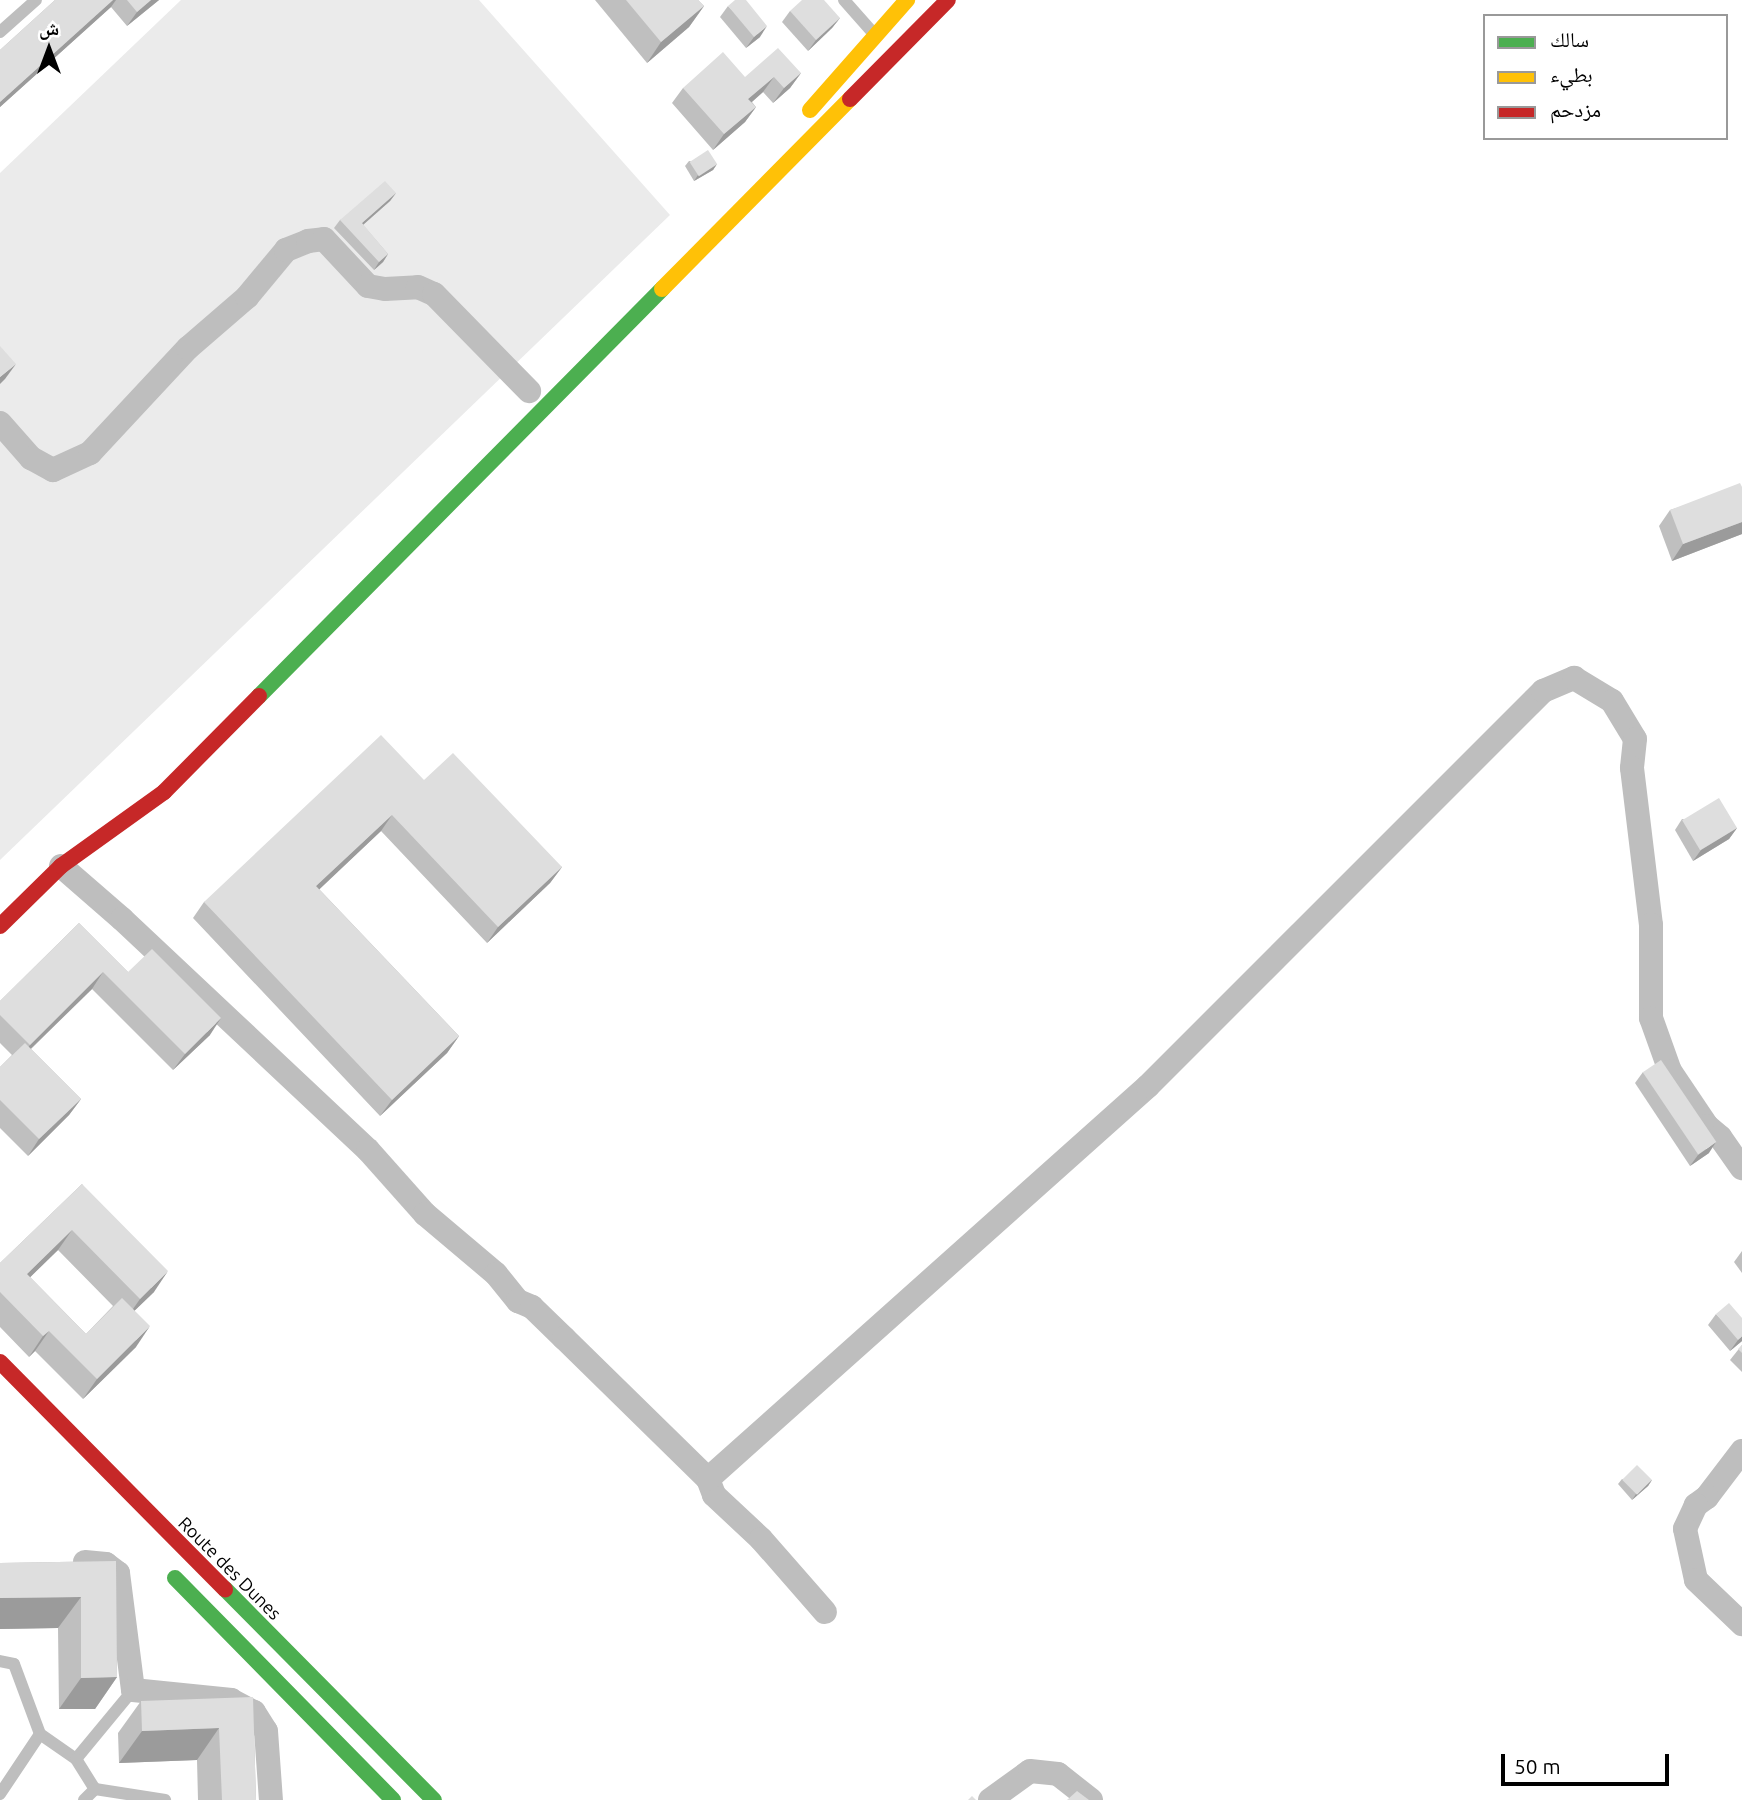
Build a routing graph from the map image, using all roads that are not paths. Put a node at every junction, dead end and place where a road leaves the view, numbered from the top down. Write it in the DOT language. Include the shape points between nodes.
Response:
graph roads {
  1 [pos="36,0"];
  2 [pos="844,0"];
  3 [pos="909,0"];
  4 [pos="948,0"];
  5 [pos="929,19"];
  6 [pos="0,32"];
  7 [pos="875,36"];
  8 [pos="796,126"];
  9 [pos="529,392"];
  10 [pos="0,423"];
  11 [pos="61,866"];
  12 [pos="0,926"];
  13 [pos="1742,1168"];
  14 [pos="0,1362"];
  15 [pos="1742,1451"];
  16 [pos="708,1479"];
  17 [pos="66,1563"];
  18 [pos="163,1566"];
  19 [pos="825,1612"];
  20 [pos="1742,1624"];
  21 [pos="0,1661"];
  22 [pos="133,1689"];
  23 [pos="40,1734"];
  24 [pos="76,1759"];
  25 [pos="95,1789"];
  26 [pos="0,1794"];
  27 [pos="84,1800"];
  28 [pos="165,1800"];
  29 [pos="271,1800"];
  30 [pos="393,1800"];
  31 [pos="434,1800"];
  32 [pos="990,1800"];
  33 [pos="1091,1800"];
  1 -- 6 [label="lane"];
  2 -- 7 [label="lane"];
  3 -- 5 [label="lane"];
  3 -- 7 [label="street"];
  4 -- 5 [label="street"];
  5 -- 11 [label="street" via="164,792"];
  7 -- 8 [label="street"];
  9 -- 10 [label="street" via="434,294 418,287 368,286 324,239 286,250 247,297 188,348 90,453 53,470 31,458"];
  11 -- 12 [label="street"];
  11 -- 16 [label="street" via="368,1150 425,1214 496,1273 518,1301 533,1307"];
  13 -- 16 [label="street" via="1670,1072 1651,1018 1651,925 1632,768 1635,739 1612,701 1574,678 1543,691 1148,1086"];
  14 -- 31 [label="street, Route des Dunes"];
  15 -- 20 [label="street" via="1696,1505 1685,1529 1696,1580"];
  16 -- 19 [label="street" via="714,1495 761,1539"];
  17 -- 22 [label="street" via="106,1564 118,1573"];
  18 -- 30 [label="street"];
  21 -- 23 [label="lane" via="14,1664"];
  22 -- 24 [label="lane"];
  22 -- 29 [label="street" via="231,1700 254,1712 266,1731"];
  23 -- 24 [label="lane"];
  23 -- 26 [label="lane"];
  24 -- 25 [label="lane"];
  25 -- 27 [label="lane"];
  25 -- 28 [label="lane"];
  32 -- 33 [label="street" via="1030,1771 1058,1774"];
}
